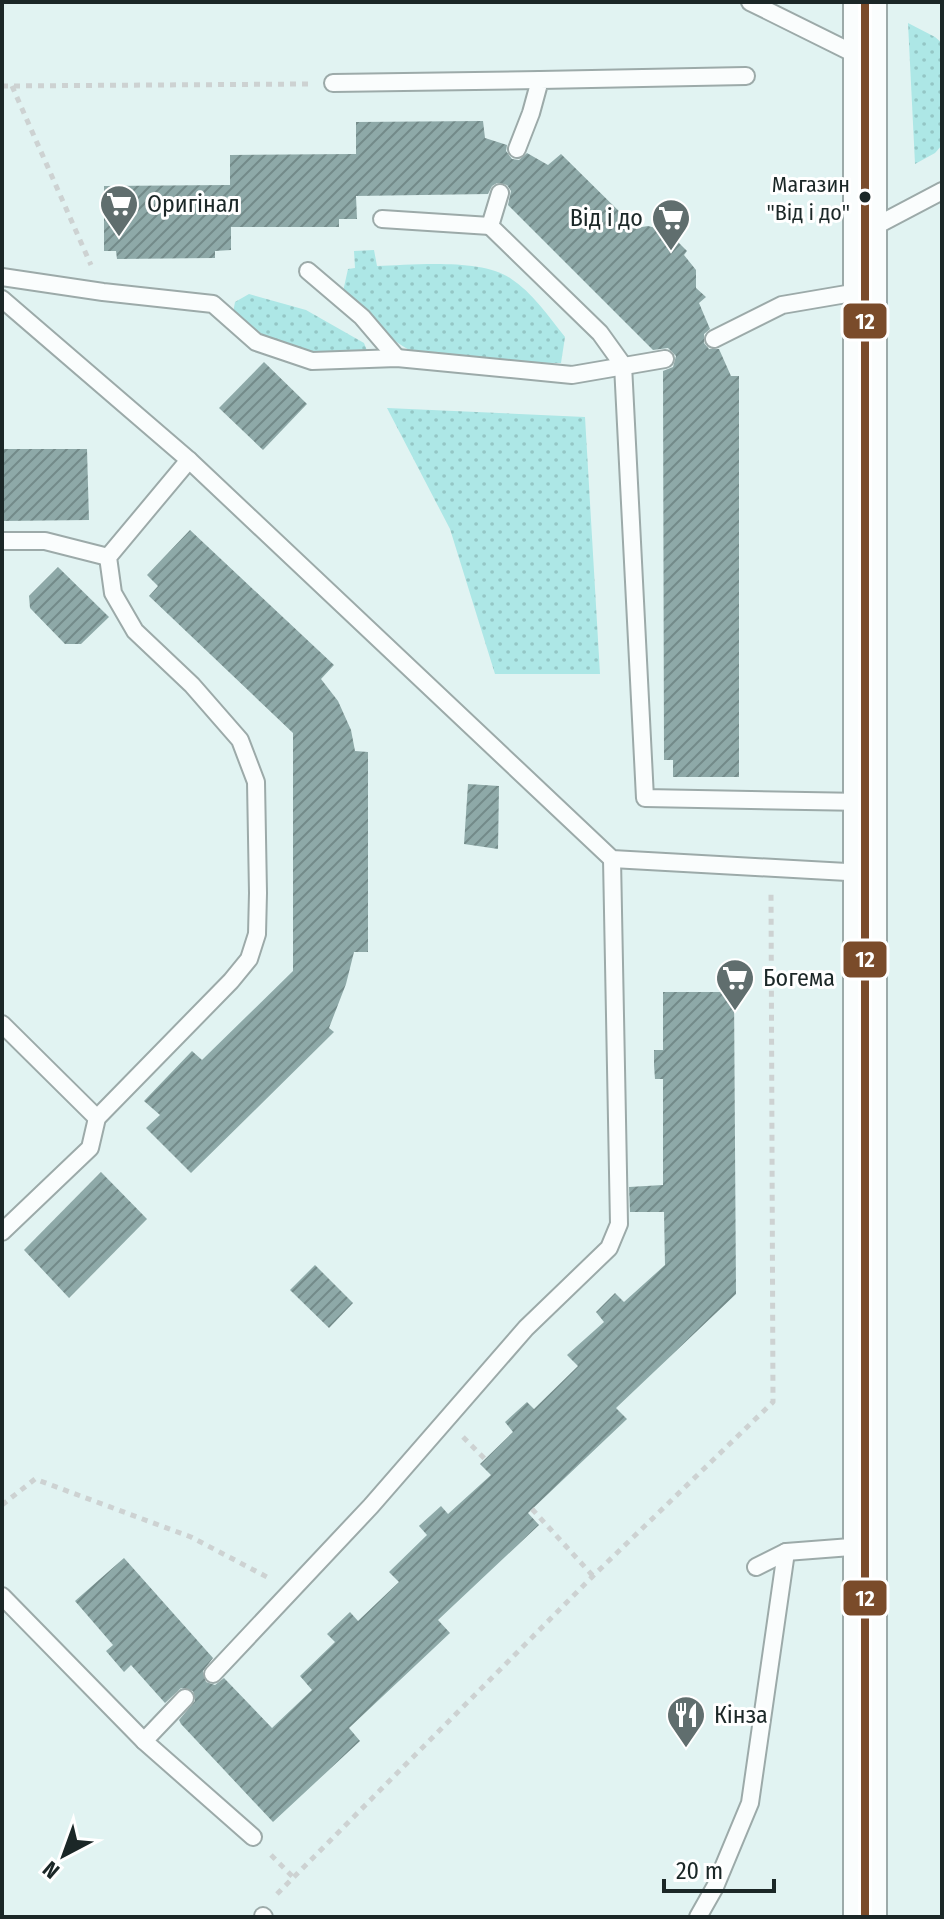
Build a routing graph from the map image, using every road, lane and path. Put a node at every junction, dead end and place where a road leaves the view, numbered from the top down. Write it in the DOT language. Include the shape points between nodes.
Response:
graph roads {
  1 [pos="750,2"];
  2 [pos="865,2"];
  3 [pos="865,59"];
  4 [pos="746,76"];
  5 [pos="540,80"];
  6 [pos="333,83"];
  7 [pos="313,84"];
  8 [pos="2,86"];
  9 [pos="12,86"];
  10 [pos="517,149"];
  11 [pos="942,191"];
  12 [pos="500,193"];
  13 [pos="382,219"];
  14 [pos="490,226"];
  15 [pos="865,231"];
  16 [pos="308,271"];
  17 [pos="2,277"];
  18 [pos="864,291"];
  19 [pos="103,292"];
  20 [pos="2,299"];
  21 [pos="714,339"];
  22 [pos="397,358"];
  23 [pos="665,359"];
  24 [pos="623,365"];
  25 [pos="189,460"];
  26 [pos="2,541"];
  27 [pos="108,557"];
  28 [pos="864,802"];
  29 [pos="612,859"];
  30 [pos="771,866"];
  31 [pos="866,874"];
  32 [pos="2,1024"];
  33 [pos="97,1118"];
  34 [pos="2,1232"];
  35 [pos="2,1505"];
  36 [pos="532,1509"];
  37 [pos="865,1546"];
  38 [pos="786,1552"];
  39 [pos="756,1567"];
  40 [pos="593,1576"];
  41 [pos="293,1591"];
  42 [pos="2,1596"];
  43 [pos="213,1674"];
  44 [pos="185,1698"];
  45 [pos="144,1741"];
  46 [pos="253,1837"];
  47 [pos="264,1916"];
  48 [pos="698,1917"];
  49 [pos="865,1917"];
  1 -- 3 [label="lane"];
  2 -- 3 [label="main road"];
  3 -- 15 [label="main road"];
  4 -- 5 [label="lane"];
  5 -- 6 [label="lane"];
  5 -- 10 [label="lane"];
  7 -- 9 [label="path"];
  8 -- 9 [label="path"];
  9 -- 19 [label="path"];
  11 -- 15 [label="lane"];
  12 -- 14 [label="lane"];
  13 -- 14 [label="lane"];
  14 -- 24 [label="lane" via="600,333"];
  15 -- 18 [label="main road"];
  16 -- 22 [label="lane" via="362,317"];
  17 -- 19 [label="lane"];
  18 -- 21 [label="lane" via="782,305"];
  18 -- 28 [label="main road"];
  19 -- 22 [label="lane" via="213,304 256,342 312,361"];
  20 -- 25 [label="lane"];
  22 -- 24 [label="lane" via="572,375"];
  23 -- 24 [label="lane"];
  24 -- 28 [label="lane" via="645,798"];
  25 -- 27 [label="lane"];
  25 -- 29 [label="lane"];
  26 -- 27 [label="lane" via="45,541"];
  27 -- 33 [label="lane" via="113,593 135,631 240,740 256,782 258,893 257,934 249,959"];
  28 -- 31 [label="main road"];
  29 -- 30 [label="lane"];
  29 -- 41 [label="lane" via="619,1224 609,1248 526,1328"];
  30 -- 31 [label="lane"];
  30 -- 40 [label="path" via="773,1402"];
  31 -- 37 [label="main road"];
  32 -- 33 [label="lane"];
  33 -- 34 [label="lane" via="90,1148"];
  35 -- 41 [label="path" via="35,1479 191,1537"];
  36 -- 40 [label="path"];
  37 -- 38 [label="lane"];
  37 -- 49 [label="main road"];
  38 -- 39 [label="lane"];
  38 -- 48 [label="lane" via="750,1803"];
  40 -- 47 [label="path" via="275,1896"];
  41 -- 43 [label="lane"];
  42 -- 45 [label="lane"];
  44 -- 45 [label="lane"];
  45 -- 46 [label="lane"];
}
